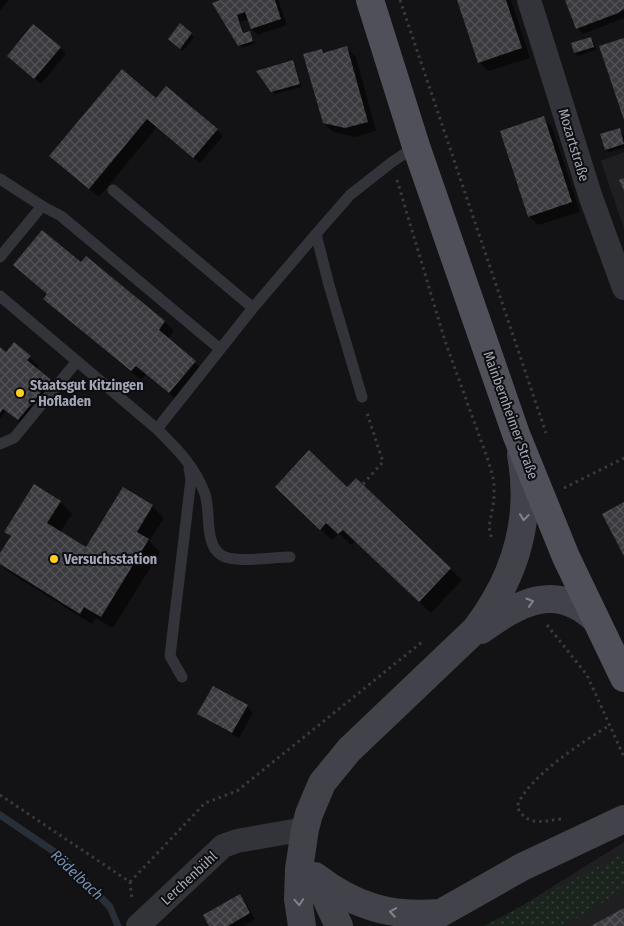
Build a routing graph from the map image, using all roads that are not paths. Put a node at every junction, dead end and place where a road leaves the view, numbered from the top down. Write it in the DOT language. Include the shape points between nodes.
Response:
graph roads {
  1 [pos="370,0"];
  2 [pos="529,0"];
  3 [pos="416,146"];
  4 [pos="0,179"];
  5 [pos="113,190"];
  6 [pos="42,206"];
  7 [pos="316,234"];
  8 [pos="0,257"];
  9 [pos="624,288"];
  10 [pos="0,296"];
  11 [pos="254,308"];
  12 [pos="220,349"];
  13 [pos="77,361"];
  14 [pos="362,397"];
  15 [pos="157,429"];
  16 [pos="516,434"];
  17 [pos="0,444"];
  18 [pos="188,460"];
  19 [pos="290,557"];
  20 [pos="596,620"];
  21 [pos="460,646"];
  22 [pos="182,677"];
  23 [pos="624,678"];
  24 [pos="621,821"];
  25 [pos="304,836"];
  26 [pos="316,876"];
  27 [pos="442,912"];
  28 [pos="136,917"];
  29 [pos="302,926"];
  30 [pos="339,926"];
  31 [pos="418,926"];
  1 -- 3 [label="main road, Mainbernheimer Straße"];
  2 -- 9 [label="street, Mozartstraße" via="591,198"];
  3 -- 7 [label="lane" via="350,195"];
  3 -- 16 [label="main road, Mainbernheimer Straße"];
  4 -- 6 [label="lane"];
  5 -- 11 [label="lane"];
  6 -- 8 [label="lane"];
  6 -- 12 [label="lane" via="61,216"];
  7 -- 11 [label="lane"];
  7 -- 14 [label="lane"];
  10 -- 13 [label="lane"];
  11 -- 12 [label="lane"];
  12 -- 15 [label="lane"];
  13 -- 15 [label="lane"];
  13 -- 17 [label="lane" via="14,438"];
  15 -- 18 [label="lane"];
  16 -- 20 [label="main road, Mainbernheimer Straße" via="566,558"];
  16 -- 21 [label="main road, one-way" via="522,457 525,504 518,550 489,612"];
  18 -- 19 [label="lane" via="205,494 212,546 222,556 234,559"];
  18 -- 22 [label="lane" via="191,479 170,656"];
  21 -- 20 [label="main road, one-way" via="532,600 559,599 573,603"];
  20 -- 23 [label="main road, Mainbernheimer Straße"];
  21 -- 25 [label="main road" via="349,750 322,783"];
  24 -- 27 [label="main road" via="522,867"];
  25 -- 26 [label="main road"];
  25 -- 28 [label="street, Lerchenbühl" via="238,841 223,846"];
  25 -- 29 [label="main road, one-way" via="298,899"];
  27 -- 26 [label="main road, one-way" via="403,914 366,906"];
  26 -- 30 [label="main road"];
  27 -- 31 [label="main road"];
}
